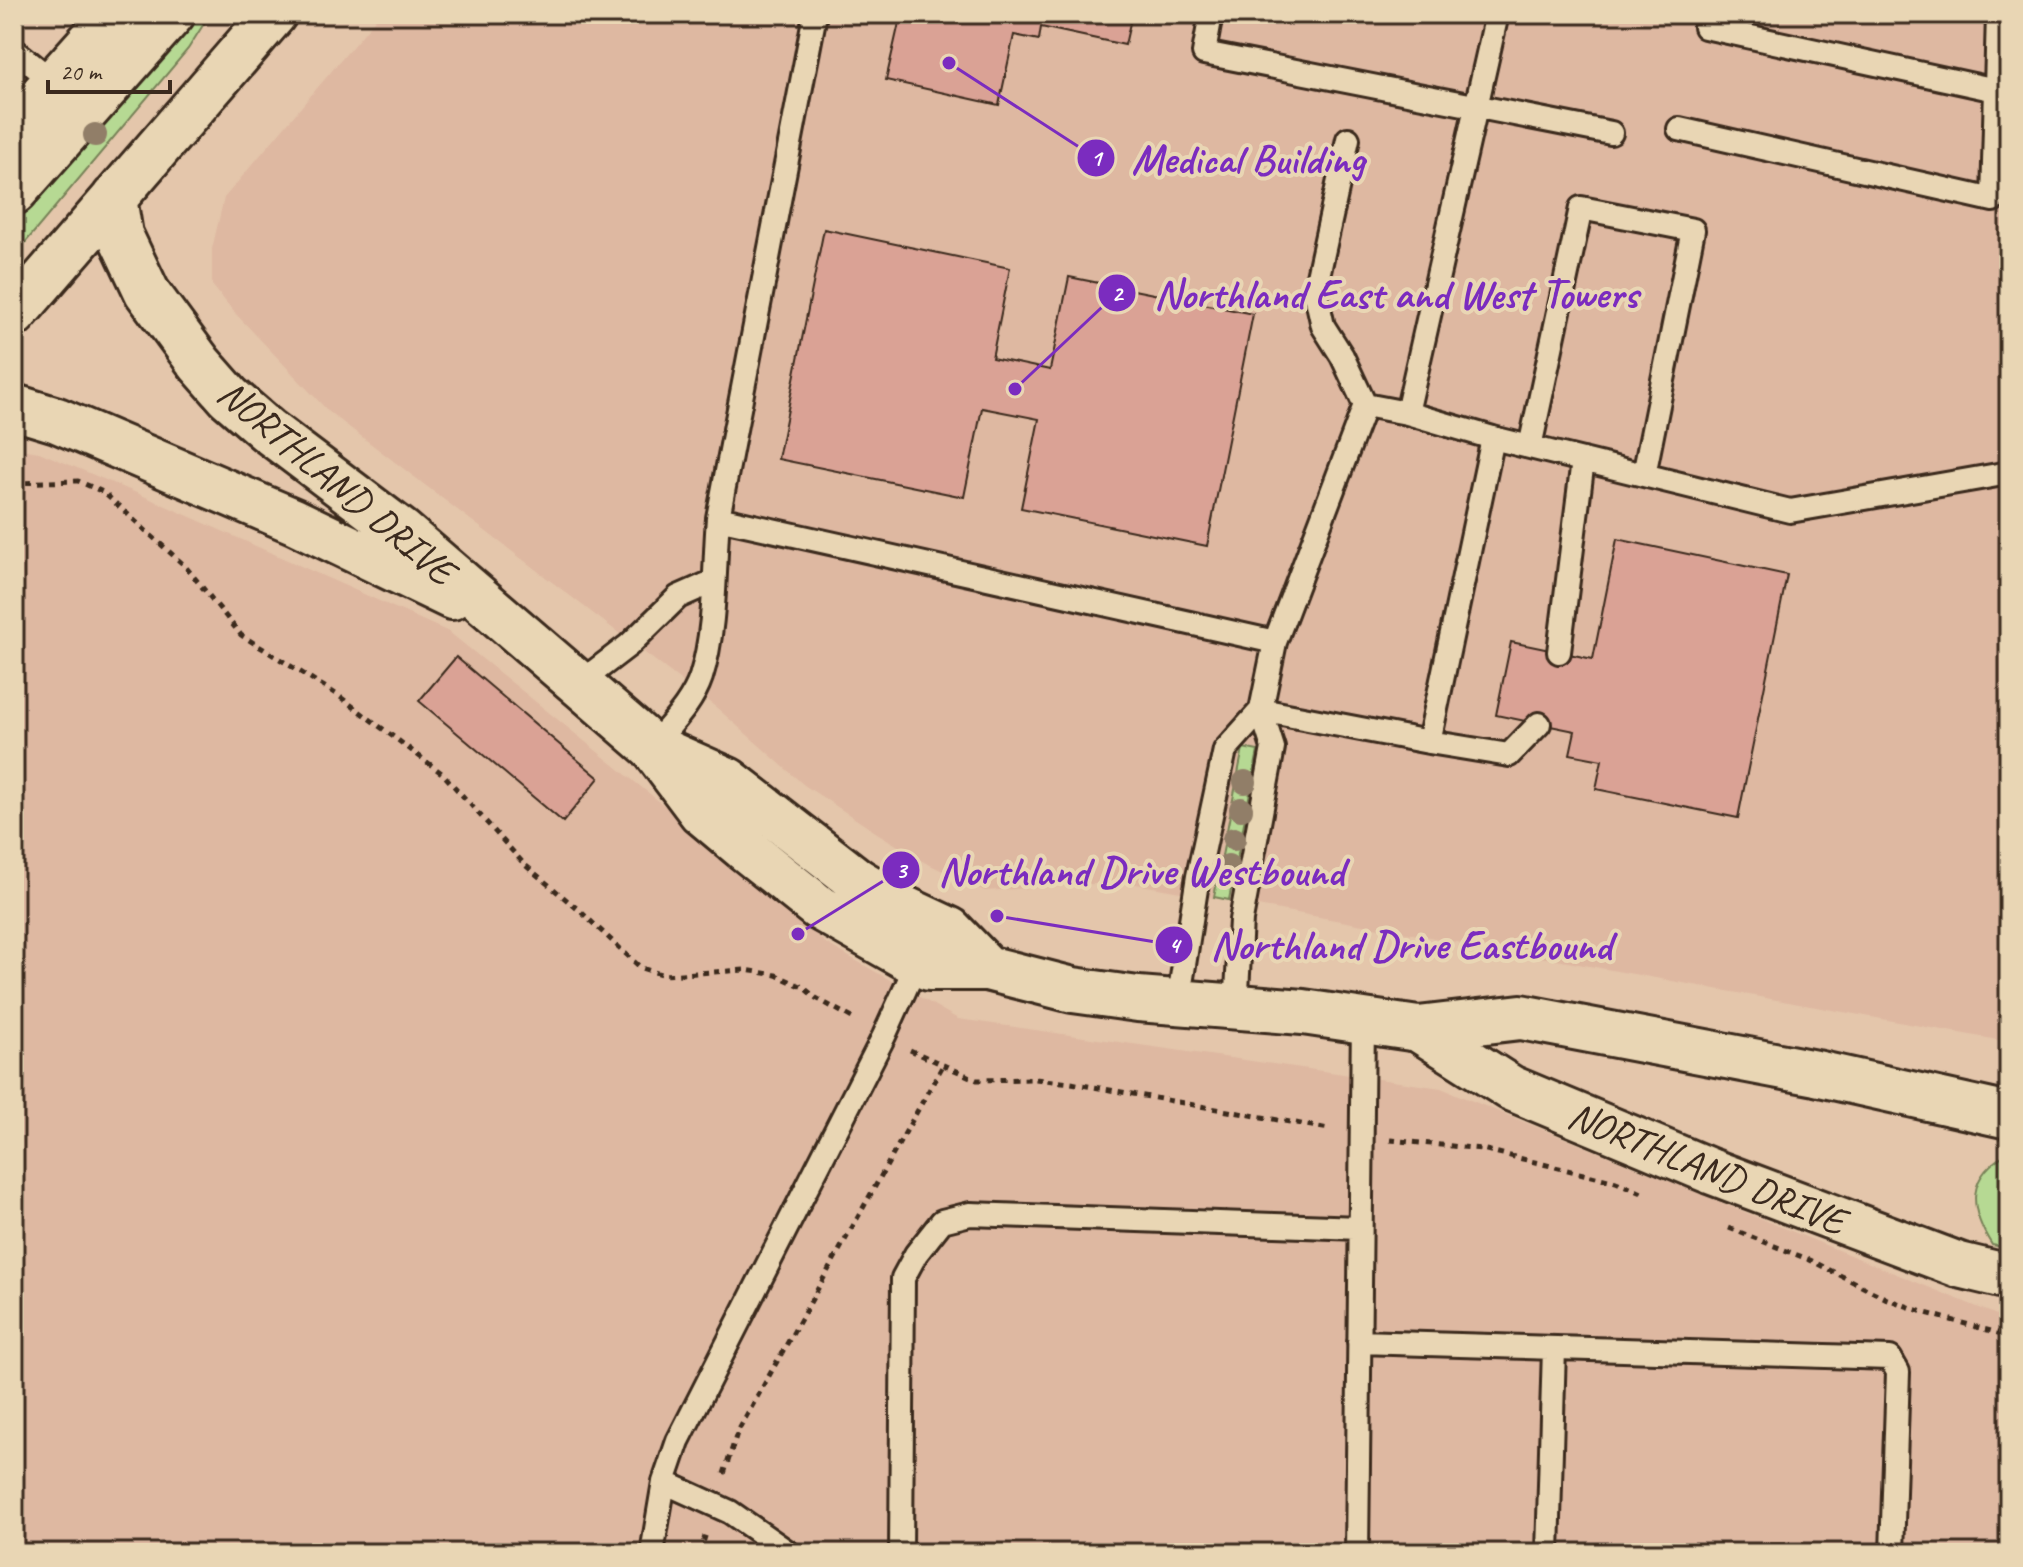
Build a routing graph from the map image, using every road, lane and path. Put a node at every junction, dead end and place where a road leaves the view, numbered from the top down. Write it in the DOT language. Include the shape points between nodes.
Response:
graph roads {
  1 [pos="115,14"];
  2 [pos="172,14"];
  3 [pos="249,14"];
  4 [pos="274,14"];
  5 [pos="815,14"];
  6 [pos="1211,14"];
  7 [pos="1497,14"];
  8 [pos="1998,14"];
  9 [pos="1705,27"];
  10 [pos="14,50"];
  11 [pos="54,82"];
  12 [pos="214,84"];
  13 [pos="1996,90"];
  14 [pos="1476,106"];
  15 [pos="14,127"];
  16 [pos="1679,129"];
  17 [pos="1611,133"];
  18 [pos="1348,139"];
  19 [pos="14,192"];
  20 [pos="114,198"];
  21 [pos="14,314"];
  22 [pos="1365,405"];
  23 [pos="14,407"];
  24 [pos="1407,413"];
  25 [pos="1493,438"];
  26 [pos="1530,447"];
  27 [pos="1583,460"];
  28 [pos="2009,473"];
  29 [pos="1644,475"];
  30 [pos="14,483"];
  31 [pos="718,518"];
  32 [pos="712,582"];
  33 [pos="510,626"];
  34 [pos="1275,642"];
  35 [pos="1559,652"];
  36 [pos="578,684"];
  37 [pos="1261,710"];
  38 [pos="1539,724"];
  39 [pos="1429,742"];
  40 [pos="652,747"];
  41 [pos="917,963"];
  42 [pos="987,968"];
  43 [pos="1178,1003"];
  44 [pos="833,1008"];
  45 [pos="1236,1009"];
  46 [pos="1363,1020"];
  47 [pos="1418,1029"];
  48 [pos="921,1056"];
  49 [pos="942,1067"];
  50 [pos="2009,1116"];
  51 [pos="1335,1130"];
  52 [pos="1389,1140"];
  53 [pos="1643,1194"];
  54 [pos="1727,1227"];
  55 [pos="1360,1228"];
  56 [pos="2009,1277"];
  57 [pos="2009,1336"];
  58 [pos="1359,1342"];
  59 [pos="1554,1348"];
  60 [pos="664,1482"];
  61 [pos="715,1506"];
  62 [pos="652,1553"];
  63 [pos="700,1553"];
  64 [pos="789,1553"];
  65 [pos="901,1553"];
  66 [pos="1357,1553"];
  67 [pos="1548,1553"];
  68 [pos="1892,1553"];
  1 -- 11 [label="main road"];
  2 -- 19 [label="main road"];
  3 -- 12 [label="main road"];
  4 -- 12 [label="main road"];
  5 -- 31 [label="lane"];
  6 -- 14 [label="lane" via="1204,53"];
  7 -- 14 [label="lane"];
  8 -- 13 [label="lane"];
  9 -- 13 [label="lane"];
  10 -- 11 [label="lane"];
  11 -- 15 [label="main road"];
  12 -- 20 [label="main road"];
  13 -- 16 [label="lane" via="1993,200"];
  14 -- 17 [label="lane"];
  14 -- 24 [label="lane"];
  18 -- 22 [label="lane" via="1315,290 1323,326"];
  20 -- 21 [label="main road"];
  20 -- 33 [label="main road, NORTHLAND DRIVE" via="120,235 147,292 229,397 401,531"];
  22 -- 24 [label="lane"];
  22 -- 34 [label="lane"];
  23 -- 33 [label="main road, NORTHLAND DRIVE" via="57,420 294,521"];
  24 -- 25 [label="lane"];
  25 -- 26 [label="lane"];
  25 -- 39 [label="lane"];
  26 -- 27 [label="lane"];
  26 -- 29 [label="lane" via="1581,208 1693,230"];
  27 -- 29 [label="lane"];
  27 -- 35 [label="lane"];
  28 -- 29 [label="lane" via="1790,511"];
  30 -- 44 [label="path" via="78,481 103,492 185,566 241,635 339,696 443,774 525,865 641,968 664,975 746,970 776,975"];
  31 -- 32 [label="lane"];
  31 -- 34 [label="lane"];
  32 -- 36 [label="lane" via="678,597 629,645"];
  32 -- 40 [label="lane" via="712,622 701,678"];
  33 -- 36 [label="main road, NORTHLAND DRIVE"];
  34 -- 37 [label="lane"];
  36 -- 40 [label="main road, NORTHLAND DRIVE"];
  37 -- 39 [label="lane"];
  37 -- 43 [label="lane" via="1225,750"];
  37 -- 45 [label="lane" via="1273,748 1241,920"];
  38 -- 39 [label="lane" via="1509,755"];
  40 -- 41 [label="main road, NORTHLAND DRIVE" via="701,812 744,848 818,907"];
  40 -- 42 [label="main road, NORTHLAND DRIVE" via="728,780 858,881 950,930"];
  41 -- 42 [label="main road, NORTHLAND DRIVE" via="929,968"];
  41 -- 60 [label="lane" via="678,1441"];
  42 -- 43 [label="main road, NORTHLAND DRIVE" via="1073,990"];
  43 -- 45 [label="main road, NORTHLAND DRIVE"];
  45 -- 46 [label="main road, NORTHLAND DRIVE"];
  46 -- 47 [label="main road, NORTHLAND DRIVE"];
  46 -- 55 [label="lane"];
  47 -- 50 [label="main road, NORTHLAND DRIVE" via="1521,1017"];
  47 -- 56 [label="main road, NORTHLAND DRIVE" via="1525,1094 1738,1182 1959,1265"];
  48 -- 49 [label="path"];
  49 -- 51 [label="path" via="977,1080 1071,1083"];
  49 -- 61 [label="path" via="737,1433"];
  52 -- 53 [label="path" via="1482,1149 1616,1182"];
  54 -- 57 [label="path" via="1887,1299"];
  55 -- 58 [label="lane"];
  55 -- 65 [label="lane" via="970,1214 942,1221 903,1278"];
  58 -- 59 [label="lane"];
  58 -- 66 [label="lane"];
  59 -- 67 [label="lane"];
  59 -- 68 [label="lane" via="1890,1358 1898,1372"];
  60 -- 61 [label="lane"];
  60 -- 62 [label="lane"];
  61 -- 63 [label="path"];
  61 -- 64 [label="lane"];
}
